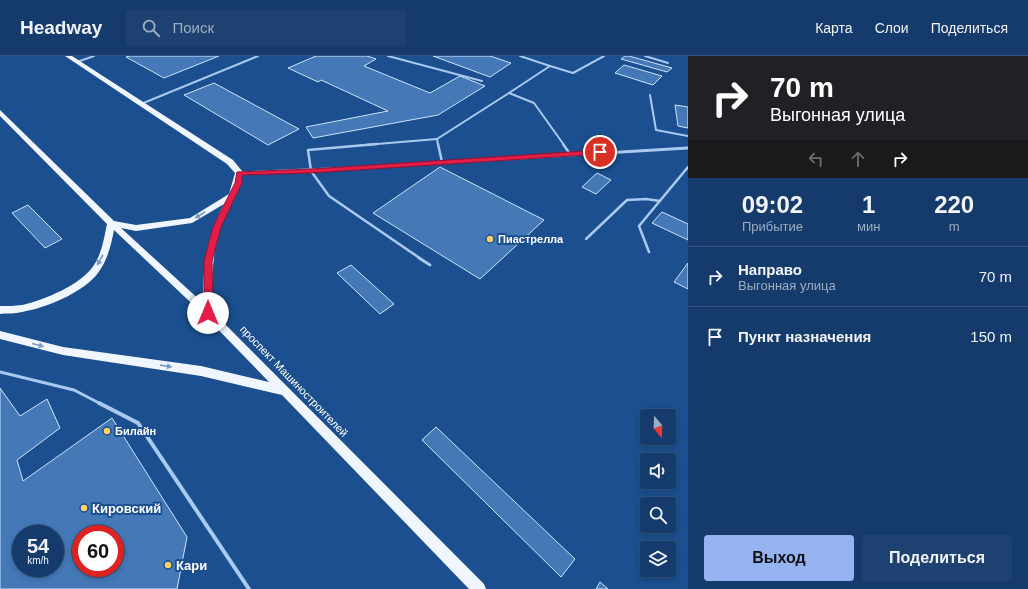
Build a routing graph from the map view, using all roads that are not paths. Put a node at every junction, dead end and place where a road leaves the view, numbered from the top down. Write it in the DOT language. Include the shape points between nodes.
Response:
graph roads {
  1 [pos="68,56"];
  2 [pos="94,56"];
  3 [pos="258,56"];
  4 [pos="388,56"];
  5 [pos="520,56"];
  6 [pos="604,56"];
  7 [pos="645,56"];
  8 [pos="77,62"];
  9 [pos="668,63"];
  10 [pos="550,66"];
  11 [pos="482,81"];
  12 [pos="509,93"];
  13 [pos="650,95"];
  14 [pos="140,104"];
  15 [pos="0,112"];
  16 [pos="688,136"];
  17 [pos="437,140"];
  18 [pos="688,148"];
  19 [pos="570,154"];
  20 [pos="442,162"];
  21 [pos="688,167"];
  22 [pos="311,171"];
  23 [pos="239,173"];
  24 [pos="233,194"];
  25 [pos="660,201"];
  26 [pos="111,223"];
  27 [pos="586,239"];
  28 [pos="649,252"];
  29 [pos="430,265"];
  30 [pos="0,310"];
  31 [pos="208,313"];
  32 [pos="0,335"];
  33 [pos="0,372"];
  34 [pos="285,392"];
  35 [pos="249,589"];
  36 [pos="479,589"];
  1 -- 8 [label="main road"];
  2 -- 8 [label="lane"];
  3 -- 14 [label="lane"];
  4 -- 11 [label="lane"];
  5 -- 10 [label="lane"];
  6 -- 10 [label="lane" via="573,73"];
  7 -- 9 [label="lane"];
  8 -- 14 [label="main road"];
  10 -- 12 [label="lane"];
  12 -- 17 [label="lane"];
  12 -- 19 [label="lane" via="534,103"];
  13 -- 16 [label="lane" via="656,130"];
  14 -- 23 [label="main road" via="230,162"];
  15 -- 26 [label="main road, проспект Машиностроителей"];
  17 -- 20 [label="lane"];
  17 -- 22 [label="lane" via="308,150"];
  18 -- 19 [label="street"];
  19 -- 20 [label="street"];
  20 -- 22 [label="street"];
  21 -- 25 [label="lane"];
  22 -- 23 [label="street"];
  22 -- 29 [label="lane" via="329,196"];
  23 -- 24 [label="main road"];
  24 -- 26 [label="main road, one-way" via="192,220 165,226 136,228"];
  24 -- 31 [label="main road" via="217,227 208,261"];
  25 -- 27 [label="lane" via="627,200"];
  25 -- 28 [label="lane" via="639,226"];
  26 -- 30 [label="main road, one-way" via="106,248 90,276 67,292 25,308"];
  26 -- 31 [label="main road, проспект Машиностроителей"];
  31 -- 34 [label="main road, проспект Машиностроителей"];
  32 -- 34 [label="main road, one-way" via="63,351 202,372"];
  33 -- 35 [label="lane" via="74,390 138,423"];
  34 -- 36 [label="main road, проспект Машиностроителей"];
}
